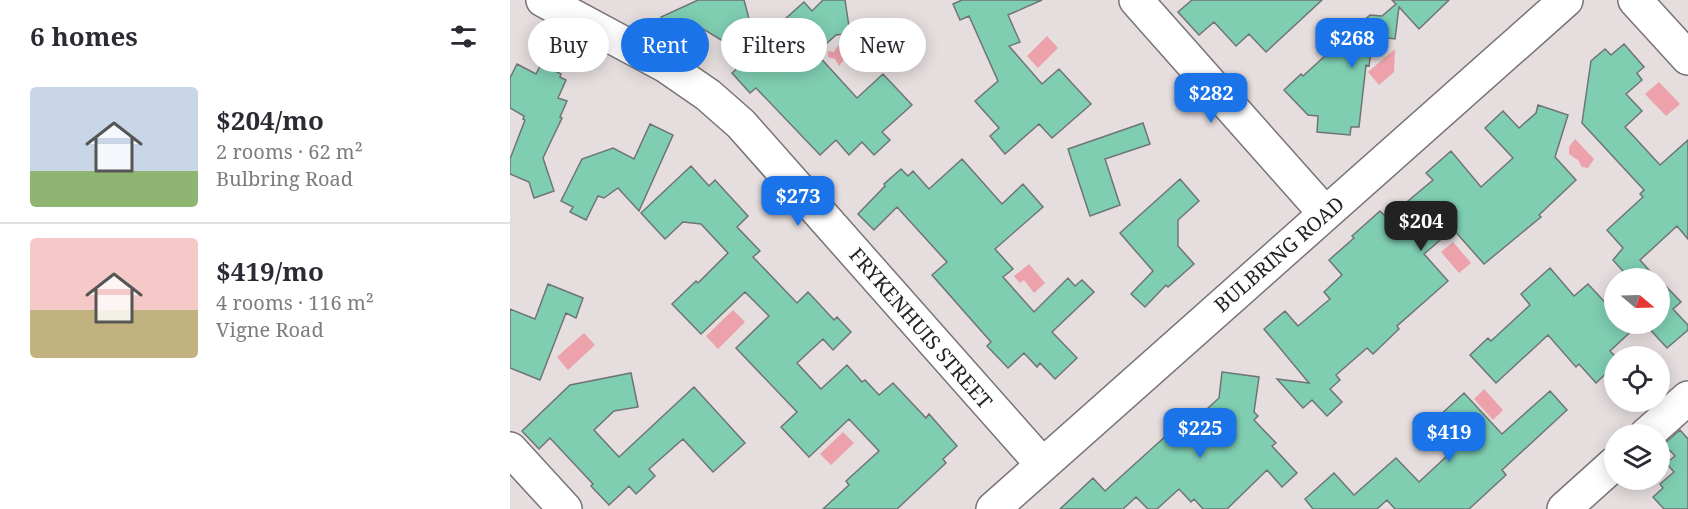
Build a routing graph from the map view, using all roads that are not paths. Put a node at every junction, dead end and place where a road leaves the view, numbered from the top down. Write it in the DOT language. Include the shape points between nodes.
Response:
graph roads {
  1 [pos="543,0"];
  2 [pos="1136,0"];
  3 [pos="1566,0"];
  4 [pos="1635,0"];
  5 [pos="1688,58"];
  6 [pos="1325,213"];
  7 [pos="1688,398"];
  8 [pos="1658,424"];
  9 [pos="510,449"];
  10 [pos="1042,464"];
  11 [pos="1604,473"];
  12 [pos="565,509"];
  13 [pos="993,509"];
  14 [pos="1564,509"];
  1 -- 10 [label="street, FRYKENHUIS STREET" via="666,66 741,124"];
  2 -- 6 [label="street"];
  3 -- 6 [label="street, BULBRING ROAD"];
  4 -- 5 [label="street"];
  6 -- 10 [label="street, BULBRING ROAD"];
  7 -- 8 [label="street"];
  9 -- 12 [label="street"];
  10 -- 13 [label="street, BULBRING ROAD"];
  11 -- 14 [label="street"];
}
